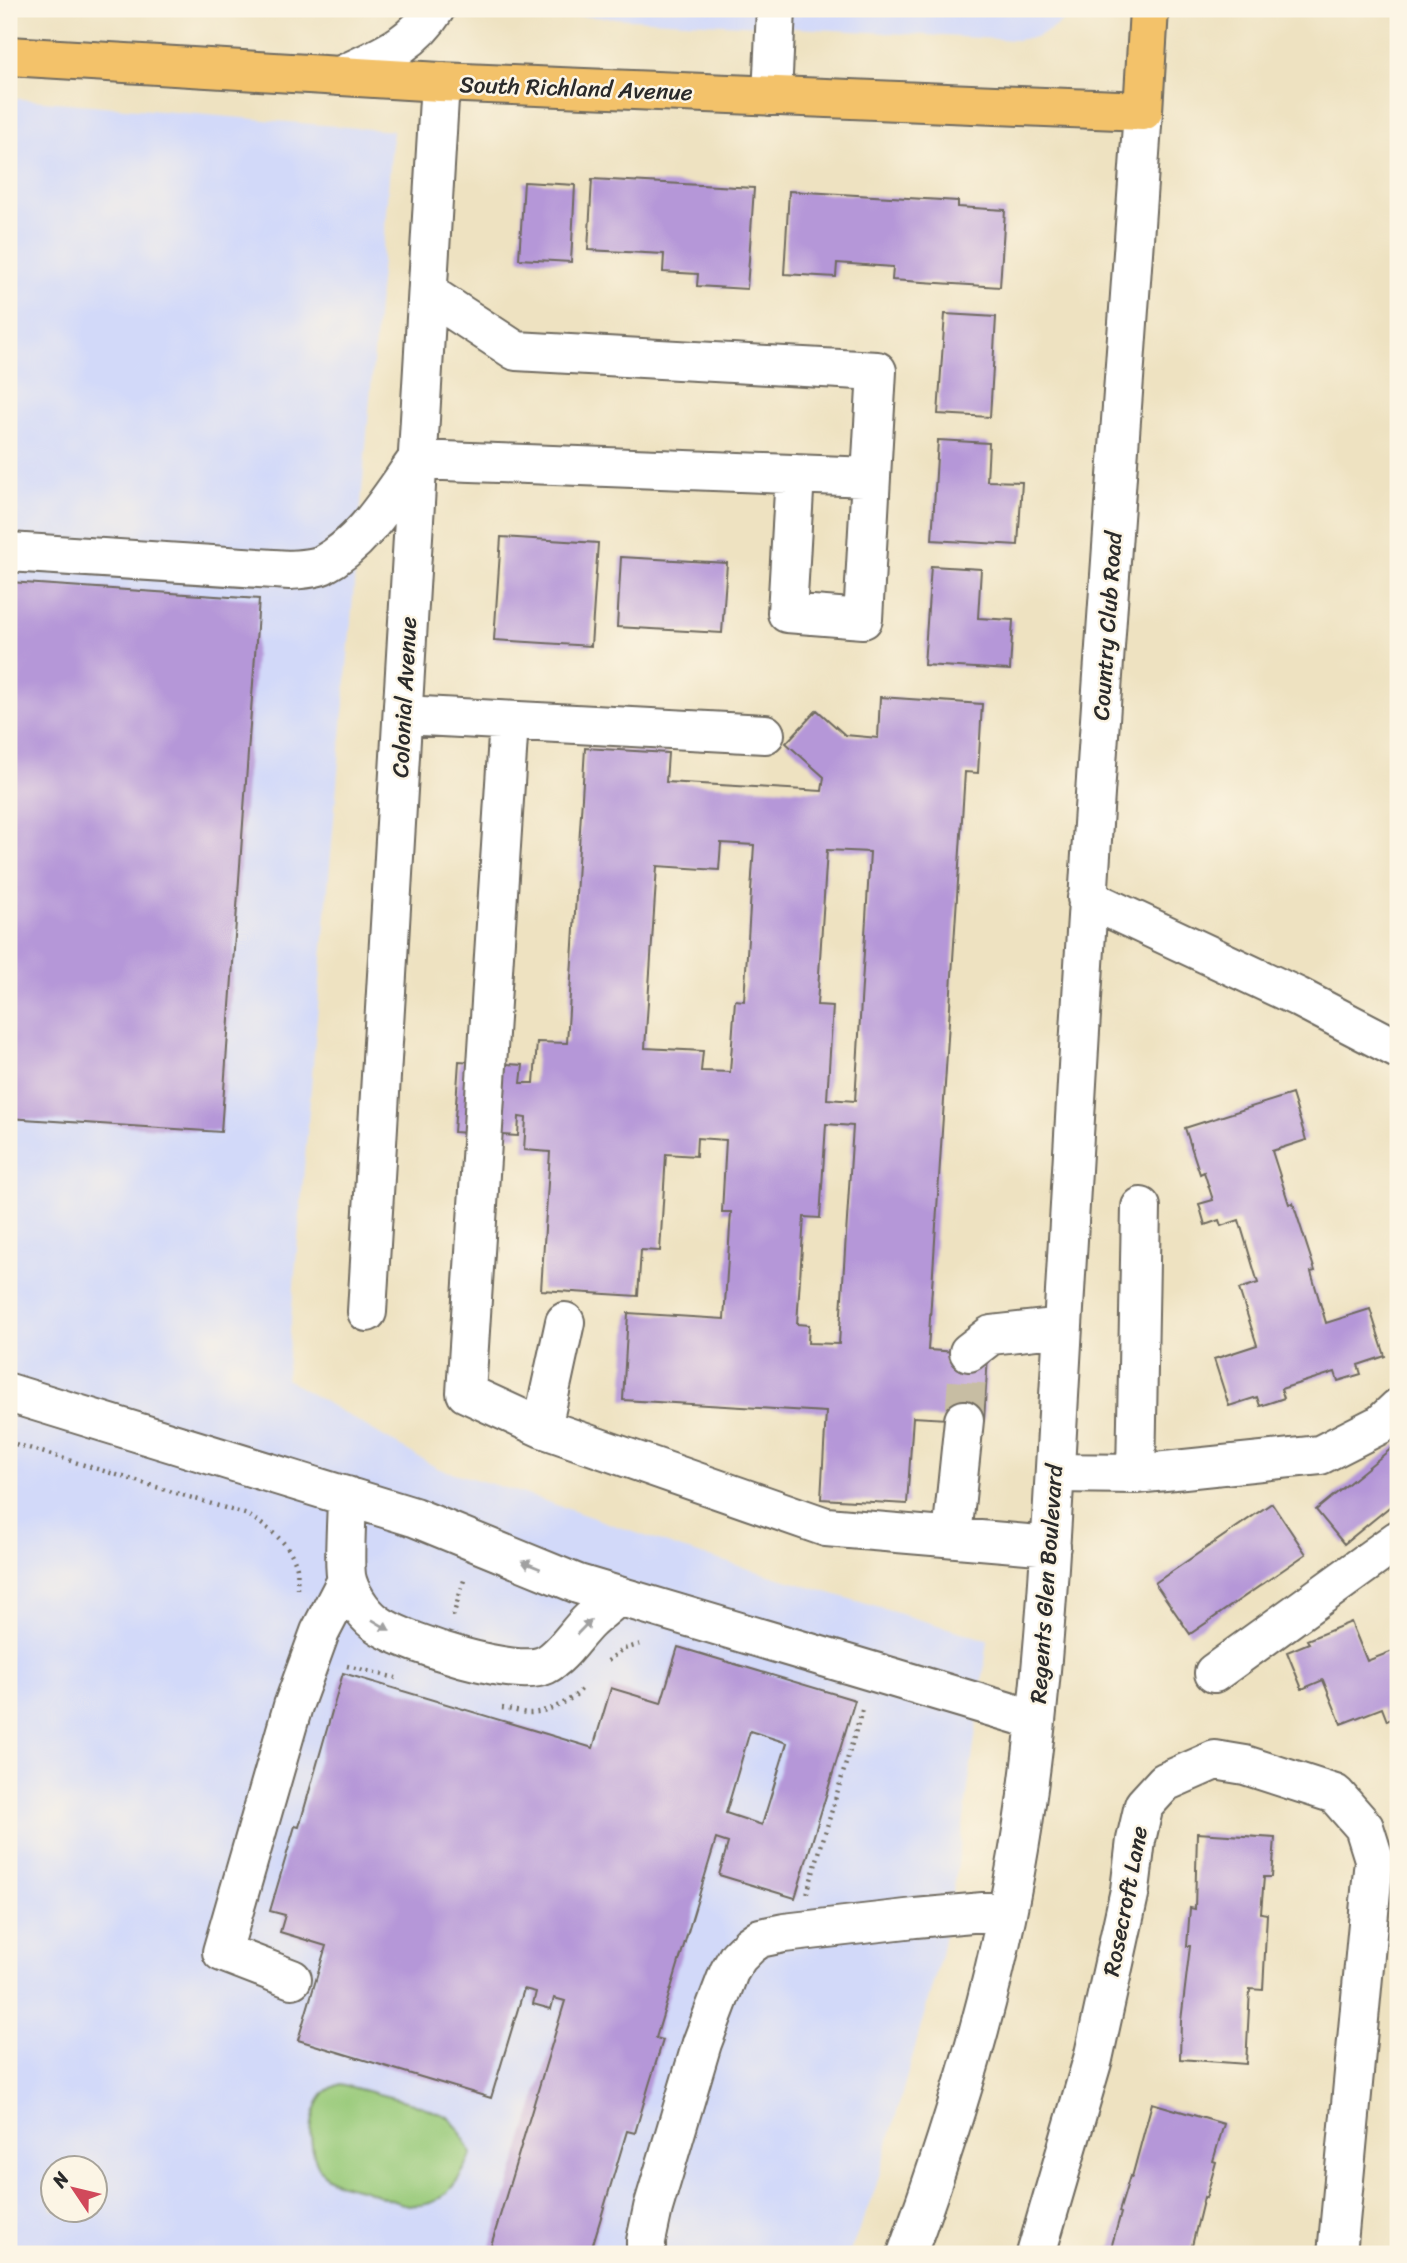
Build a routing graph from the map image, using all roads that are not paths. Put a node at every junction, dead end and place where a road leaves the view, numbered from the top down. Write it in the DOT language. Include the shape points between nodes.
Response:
graph roads {
  1 [pos="435,9"];
  2 [pos="776,9"];
  3 [pos="1149,9"];
  4 [pos="9,56"];
  5 [pos="340,76"];
  6 [pos="440,82"];
  7 [pos="772,96"];
  8 [pos="1143,111"];
  9 [pos="429,294"];
  10 [pos="417,460"];
  11 [pos="795,474"];
  12 [pos="871,477"];
  13 [pos="9,552"];
  14 [pos="403,715"];
  15 [pos="509,720"];
  16 [pos="765,734"];
  17 [pos="1087,898"];
  18 [pos="1398,1049"];
  19 [pos="1141,1207"];
  20 [pos="367,1312"];
  21 [pos="565,1322"];
  22 [pos="1063,1327"];
  23 [pos="970,1352"];
  24 [pos="9,1393"];
  25 [pos="1398,1408"];
  26 [pos="964,1420"];
  27 [pos="542,1428"];
  28 [pos="1055,1473"];
  29 [pos="1136,1474"];
  30 [pos="347,1496"];
  31 [pos="952,1537"];
  32 [pos="1398,1541"];
  33 [pos="1051,1546"];
  34 [pos="347,1580"];
  35 [pos="618,1596"];
  36 [pos="1214,1673"];
  37 [pos="1036,1720"];
  38 [pos="1006,1910"];
  39 [pos="292,1979"];
  40 [pos="646,2254"];
  41 [pos="907,2254"];
  42 [pos="1035,2254"];
  43 [pos="1338,2254"];
  1 -- 5 [label="street" via="423,28 404,44"];
  2 -- 7 [label="street"];
  3 -- 8 [label="main road, Country Club Road"];
  4 -- 5 [label="main road, South Richland Avenue"];
  5 -- 6 [label="main road, South Richland Avenue"];
  6 -- 7 [label="main road, South Richland Avenue"];
  6 -- 9 [label="street, Colonial Avenue"];
  7 -- 8 [label="main road, South Richland Avenue"];
  8 -- 17 [label="street, Country Club Road"];
  9 -- 10 [label="street, Colonial Avenue"];
  9 -- 12 [label="street" via="516,351 877,371"];
  10 -- 11 [label="street"];
  10 -- 13 [label="street" via="370,523 348,547 320,566 290,570"];
  10 -- 14 [label="street, Colonial Avenue"];
  11 -- 12 [label="street"];
  11 -- 12 [label="street" via="787,613 863,619"];
  14 -- 15 [label="street"];
  14 -- 20 [label="street, Colonial Avenue"];
  15 -- 16 [label="street"];
  15 -- 27 [label="street" via="466,1393"];
  17 -- 18 [label="street"];
  17 -- 22 [label="street, Regents Glen Boulevard"];
  19 -- 29 [label="street"];
  21 -- 27 [label="street"];
  22 -- 23 [label="street" via="991,1335"];
  22 -- 28 [label="street, Regents Glen Boulevard"];
  24 -- 30 [label="street"];
  25 -- 29 [label="street" via="1381,1424 1320,1455"];
  26 -- 31 [label="street"];
  27 -- 31 [label="street" via="826,1527"];
  28 -- 29 [label="street"];
  28 -- 33 [label="street, Regents Glen Boulevard"];
  30 -- 34 [label="street"];
  35 -- 30 [label="street, one-way"];
  31 -- 33 [label="street"];
  32 -- 36 [label="street"];
  33 -- 37 [label="street, Regents Glen Boulevard"];
  34 -- 35 [label="street, one-way" via="358,1604 381,1627 419,1643 514,1669 546,1665"];
  34 -- 39 [label="street" via="320,1632 293,1706 222,1952"];
  35 -- 37 [label="street"];
  37 -- 38 [label="street, Regents Glen Boulevard" via="1026,1807"];
  38 -- 40 [label="street" via="784,1933 750,1945 729,1972 702,2043 653,2208"];
  38 -- 41 [label="street, Regents Glen Boulevard" via="970,2062"];
  42 -- 43 [label="street, Rosecroft Lane" via="1093,2059 1130,1890 1143,1805 1165,1782 1215,1760 1275,1773 1335,1794 1364,1827 1374,1859"];
}
